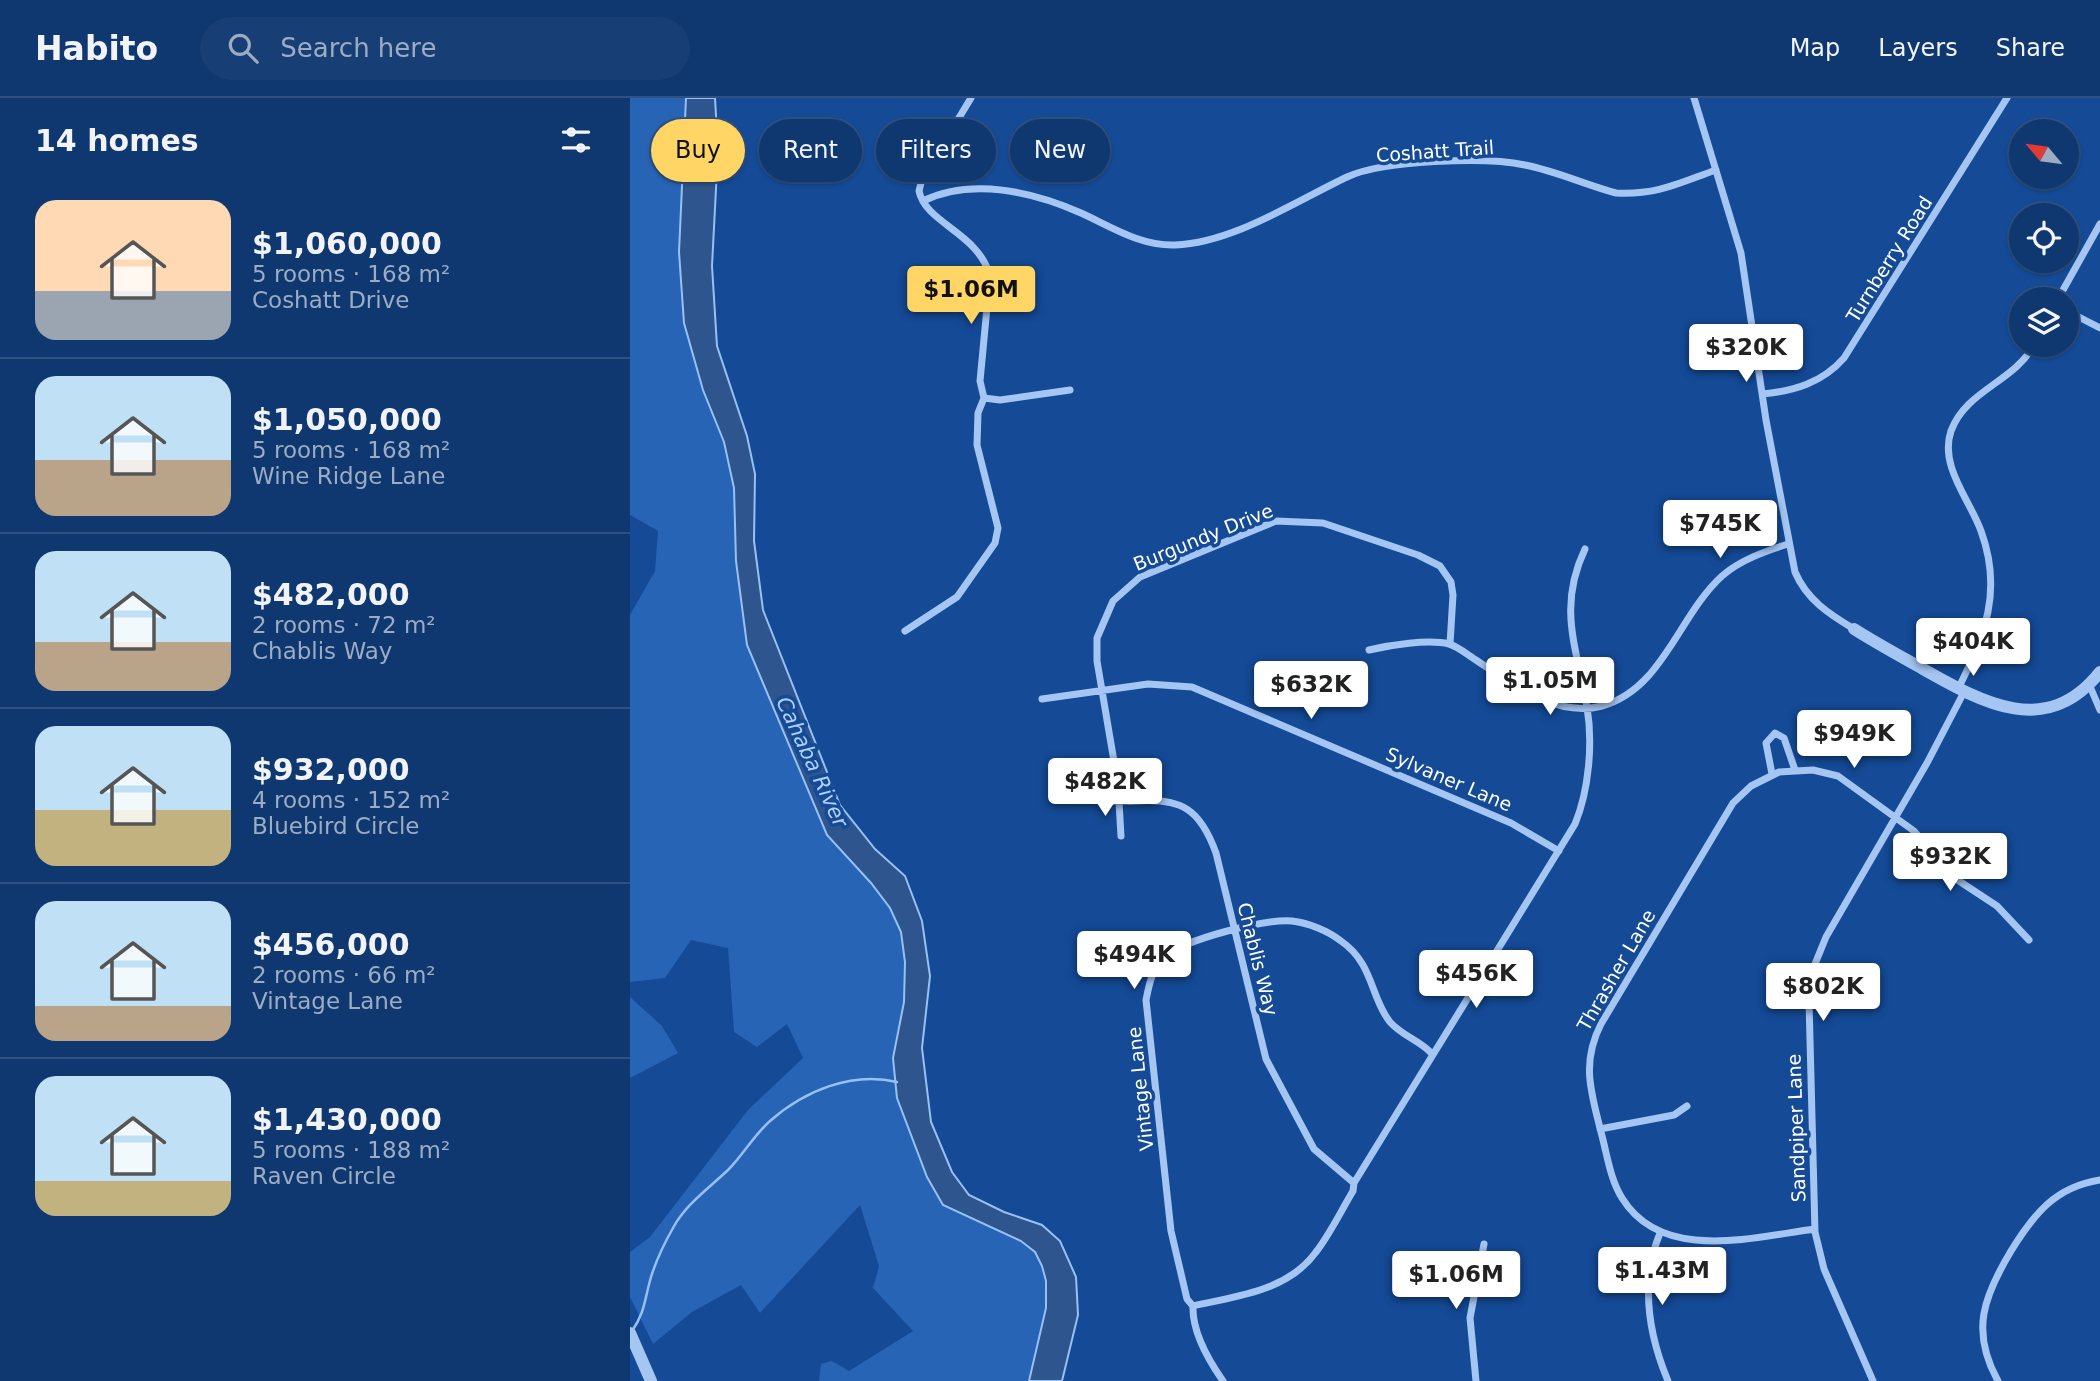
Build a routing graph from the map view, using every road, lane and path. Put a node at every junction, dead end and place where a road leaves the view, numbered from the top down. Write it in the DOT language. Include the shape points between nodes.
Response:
graph roads {
  1 [pos="971,98"];
  2 [pos="1694,98"];
  3 [pos="2007,98"];
  4 [pos="1716,170"];
  5 [pos="922,201"];
  6 [pos="2100,224"];
  7 [pos="2065,287"];
  8 [pos="2079,317"];
  9 [pos="2100,328"];
  10 [pos="2025,357"];
  11 [pos="1070,390"];
  12 [pos="1762,394"];
  13 [pos="984,398"];
  14 [pos="1788,544"];
  15 [pos="1585,549"];
  16 [pos="1854,629"];
  17 [pos="905,631"];
  18 [pos="1450,644"];
  19 [pos="1369,650"];
  20 [pos="2100,672"];
  21 [pos="2089,684"];
  22 [pos="1101,689"];
  23 [pos="1961,690"];
  24 [pos="1042,699"];
  25 [pos="1587,709"];
  26 [pos="2100,710"];
  27 [pos="1795,770"];
  28 [pos="1772,774"];
  29 [pos="1118,798"];
  30 [pos="1104,806"];
  31 [pos="1896,818"];
  32 [pos="1121,836"];
  33 [pos="1559,851"];
  34 [pos="1235,931"];
  35 [pos="2029,940"];
  36 [pos="1432,1054"];
  37 [pos="1687,1106"];
  38 [pos="1600,1129"];
  39 [pos="2100,1181"];
  40 [pos="1354,1183"];
  41 [pos="1815,1229"];
  42 [pos="1660,1233"];
  43 [pos="1484,1244"];
  44 [pos="1193,1306"];
  45 [pos="630,1333"];
  46 [pos="651,1381"];
  47 [pos="1223,1381"];
  48 [pos="1476,1381"];
  49 [pos="1668,1381"];
  50 [pos="1873,1381"];
  51 [pos="1998,1381"];
  1 -- 5 [label="street" via="922,179"];
  2 -- 4 [label="street"];
  3 -- 12 [label="street, Turnberry Road" via="1844,358 1811,383"];
  4 -- 5 [label="street, Coshatt Trail" via="1678,187 1633,194 1515,163 1378,168 1347,177 1264,220 1206,240 1173,245 1137,240 1069,208 1005,191 952,191"];
  4 -- 12 [label="street" via="1748,288"];
  5 -- 13 [label="street" via="985,260 990,276 980,381"];
  6 -- 7 [label="street"];
  8 -- 9 [label="street"];
  10 -- 23 [label="street, Sandpiper Lane" via="1969,402 1951,433 1950,464 1982,532 1991,574 1985,631"];
  11 -- 13 [label="street"];
  12 -- 14 [label="street"];
  13 -- 17 [label="street" via="978,413 977,445 998,528 995,543 957,597"];
  14 -- 16 [label="street" via="1803,588 1818,605"];
  14 -- 25 [label="street" via="1724,574 1686,617 1648,678 1616,701"];
  15 -- 25 [label="street" via="1572,581 1569,620"];
  16 -- 23 [label="street"];
  18 -- 19 [label="street"];
  18 -- 22 [label="street, Burgundy Drive" via="1453,595 1440,565 1323,523 1276,522 1140,577 1121,591 1099,630"];
  18 -- 25 [label="street" via="1546,702"];
  20 -- 21 [label="street"];
  21 -- 23 [label="street" via="2052,706 2026,710 1992,705"];
  21 -- 26 [label="street"];
  22 -- 24 [label="street, Sylvaner Lane"];
  22 -- 29 [label="street, Burgundy Drive"];
  22 -- 33 [label="street, Sylvaner Lane" via="1148,684 1192,687 1511,823"];
  23 -- 31 [label="street, Sandpiper Lane"];
  25 -- 33 [label="street" via="1585,800"];
  27 -- 28 [label="street, Thrasher Lane"];
  27 -- 28 [label="street" via="1784,738 1774,733 1766,743"];
  27 -- 31 [label="street, Thrasher Lane" via="1838,776"];
  28 -- 38 [label="street, Thrasher Lane" via="1751,786 1725,813 1601,1024 1587,1068"];
  29 -- 30 [label="street"];
  29 -- 32 [label="street, Burgundy Drive"];
  29 -- 34 [label="street, Chablis Way" via="1166,800 1193,812 1207,828 1216,853"];
  31 -- 35 [label="street, Thrasher Lane" via="1922,838 1954,877 1990,900"];
  31 -- 41 [label="street, Sandpiper Lane" via="1826,937 1810,982"];
  33 -- 36 [label="street"];
  34 -- 36 [label="street, Vintage Lane" via="1293,921 1324,930 1343,942 1367,968 1389,1020"];
  34 -- 40 [label="street, Chablis Way" via="1266,1059 1314,1149"];
  34 -- 44 [label="street, Vintage Lane" via="1180,946 1162,959 1150,978 1146,1000 1171,1231 1187,1299"];
  36 -- 40 [label="street"];
  37 -- 38 [label="street" via="1662,1118"];
  38 -- 42 [label="street, Thrasher Lane" via="1622,1198 1637,1217"];
  39 -- 51 [label="street" via="2072,1187 2046,1203 2021,1234 1990,1288 1983,1340"];
  40 -- 44 [label="street" via="1316,1253 1296,1275 1265,1289"];
  41 -- 42 [label="street, Thrasher Lane" via="1701,1240"];
  41 -- 50 [label="street, Sandpiper Lane" via="1824,1269"];
  42 -- 49 [label="street" via="1647,1272 1646,1297"];
  43 -- 48 [label="street" via="1470,1318"];
  44 -- 47 [label="street, Vintage Lane" via="1192,1316 1211,1364"];
  45 -- 46 [label="street"];
}
